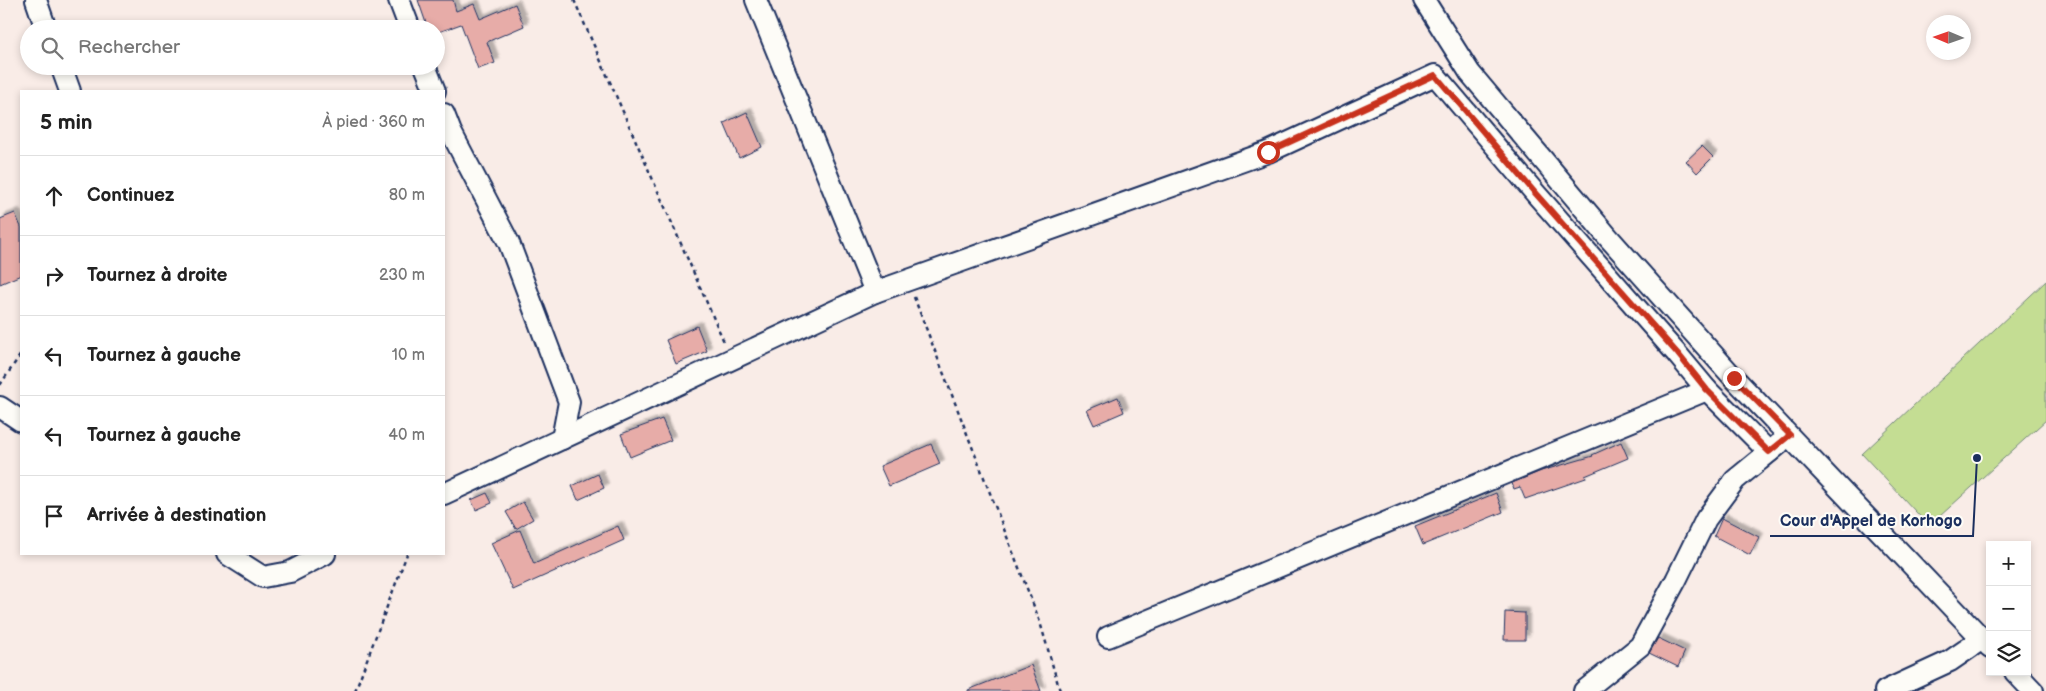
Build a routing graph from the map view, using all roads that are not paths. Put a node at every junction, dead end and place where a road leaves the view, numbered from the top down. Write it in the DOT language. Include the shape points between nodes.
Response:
graph roads {
  1 [pos="36,0"];
  2 [pos="399,0"];
  3 [pos="756,0"];
  4 [pos="1424,0"];
  5 [pos="43,20"];
  6 [pos="407,20"];
  7 [pos="64,75"];
  8 [pos="429,75"];
  9 [pos="70,90"];
  10 [pos="435,90"];
  11 [pos="446,127"];
  12 [pos="875,292"];
  13 [pos="1707,390"];
  14 [pos="0,407"];
  15 [pos="20,420"];
  16 [pos="1790,435"];
  17 [pos="562,439"];
  18 [pos="1769,452"];
  19 [pos="445,494"];
  20 [pos="229,555"];
  21 [pos="254,555"];
  22 [pos="323,555"];
  23 [pos="263,577"];
  24 [pos="1108,637"];
  25 [pos="1986,643"];
  26 [pos="2019,676"];
  27 [pos="1584,691"];
  28 [pos="1885,691"];
  29 [pos="2033,691"];
  1 -- 5 [label="street"];
  2 -- 6 [label="street"];
  3 -- 12 [label="street"];
  4 -- 16 [label="street" via="1470,73 1614,245"];
  7 -- 9 [label="street"];
  8 -- 10 [label="street"];
  11 -- 17 [label="street" via="509,243 569,402"];
  12 -- 13 [label="street" via="1268,152 1435,75"];
  12 -- 17 [label="street"];
  13 -- 18 [label="street"];
  13 -- 24 [label="street"];
  14 -- 15 [label="street"];
  16 -- 18 [label="street"];
  16 -- 25 [label="street"];
  17 -- 19 [label="street"];
  18 -- 27 [label="street" via="1735,480 1706,519 1640,646"];
  20 -- 23 [label="street"];
  21 -- 23 [label="street"];
  22 -- 23 [label="street" via="290,572"];
  25 -- 28 [label="street"];
  26 -- 29 [label="street"];
}
